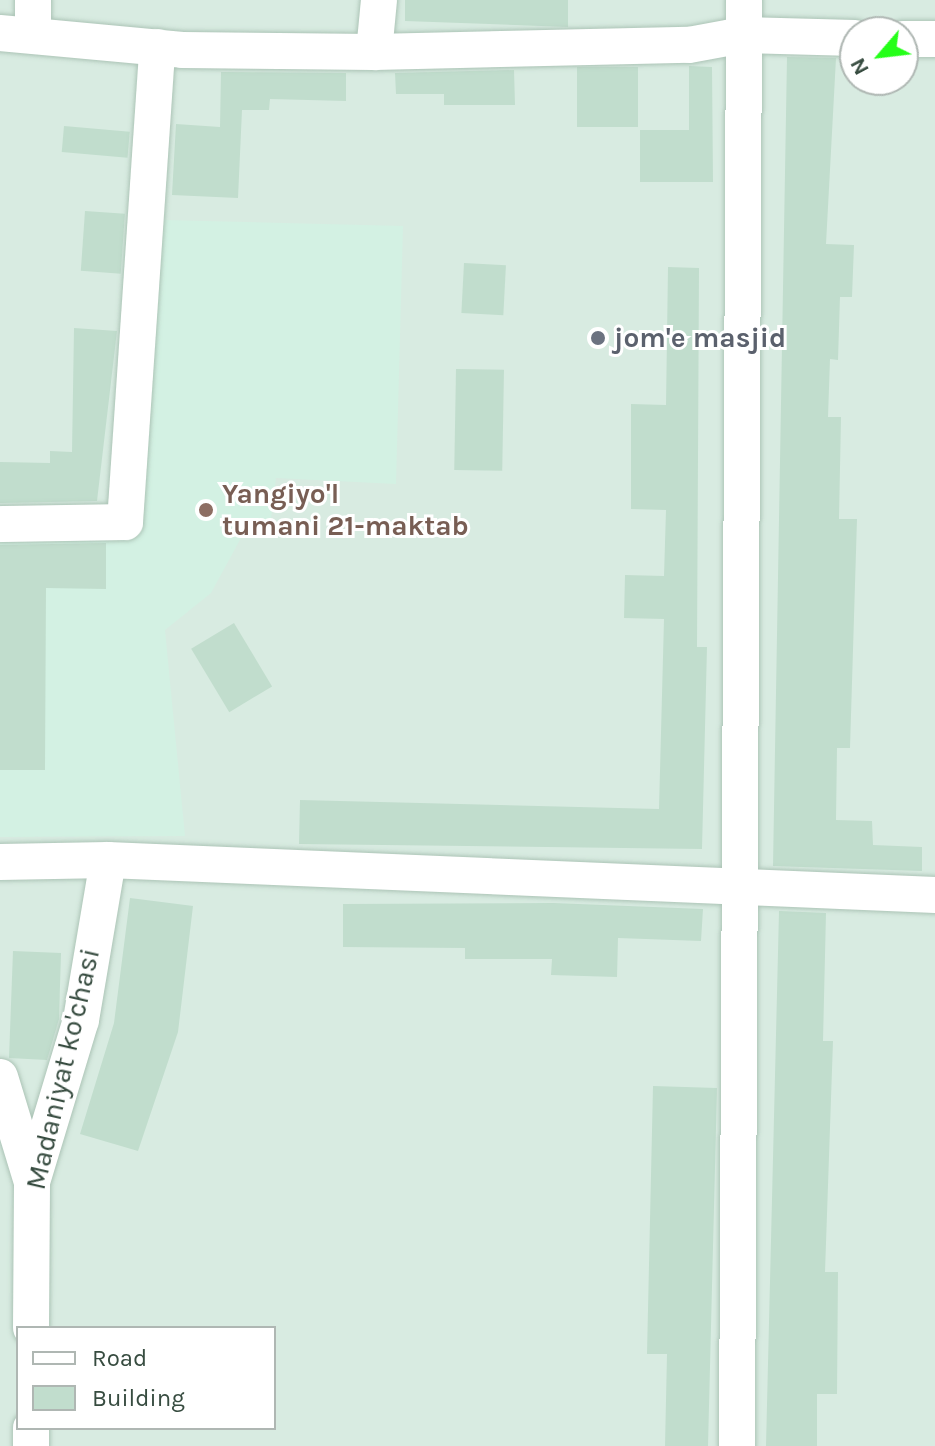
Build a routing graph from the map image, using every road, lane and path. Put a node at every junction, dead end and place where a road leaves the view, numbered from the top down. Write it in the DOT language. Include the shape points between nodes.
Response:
graph roads {
  1 [pos="379,0"];
  2 [pos="743,17"];
  3 [pos="22,23"];
  4 [pos="839,35"];
  5 [pos="157,47"];
  6 [pos="374,52"];
  7 [pos="0,524"];
  8 [pos="108,860"];
  9 [pos="0,862"];
  10 [pos="738,891"];
  11 [pos="935,895"];
  12 [pos="0,1077"];
  13 [pos="32,1182"];
  14 [pos="31,1326"];
  15 [pos="737,1446"];
  1 -- 6 [label="street"];
  2 -- 4 [label="street"];
  2 -- 6 [label="street" via="689,45"];
  2 -- 10 [label="street"];
  3 -- 5 [label="street"];
  5 -- 6 [label="street"];
  5 -- 7 [label="street" via="125,522"];
  8 -- 9 [label="street"];
  8 -- 10 [label="street"];
  8 -- 13 [label="street, Madaniyat ko'chasi" via="81,1020"];
  10 -- 11 [label="street"];
  10 -- 15 [label="street"];
  12 -- 13 [label="street"];
  13 -- 14 [label="street, Madaniyat ko'chasi"];
}
